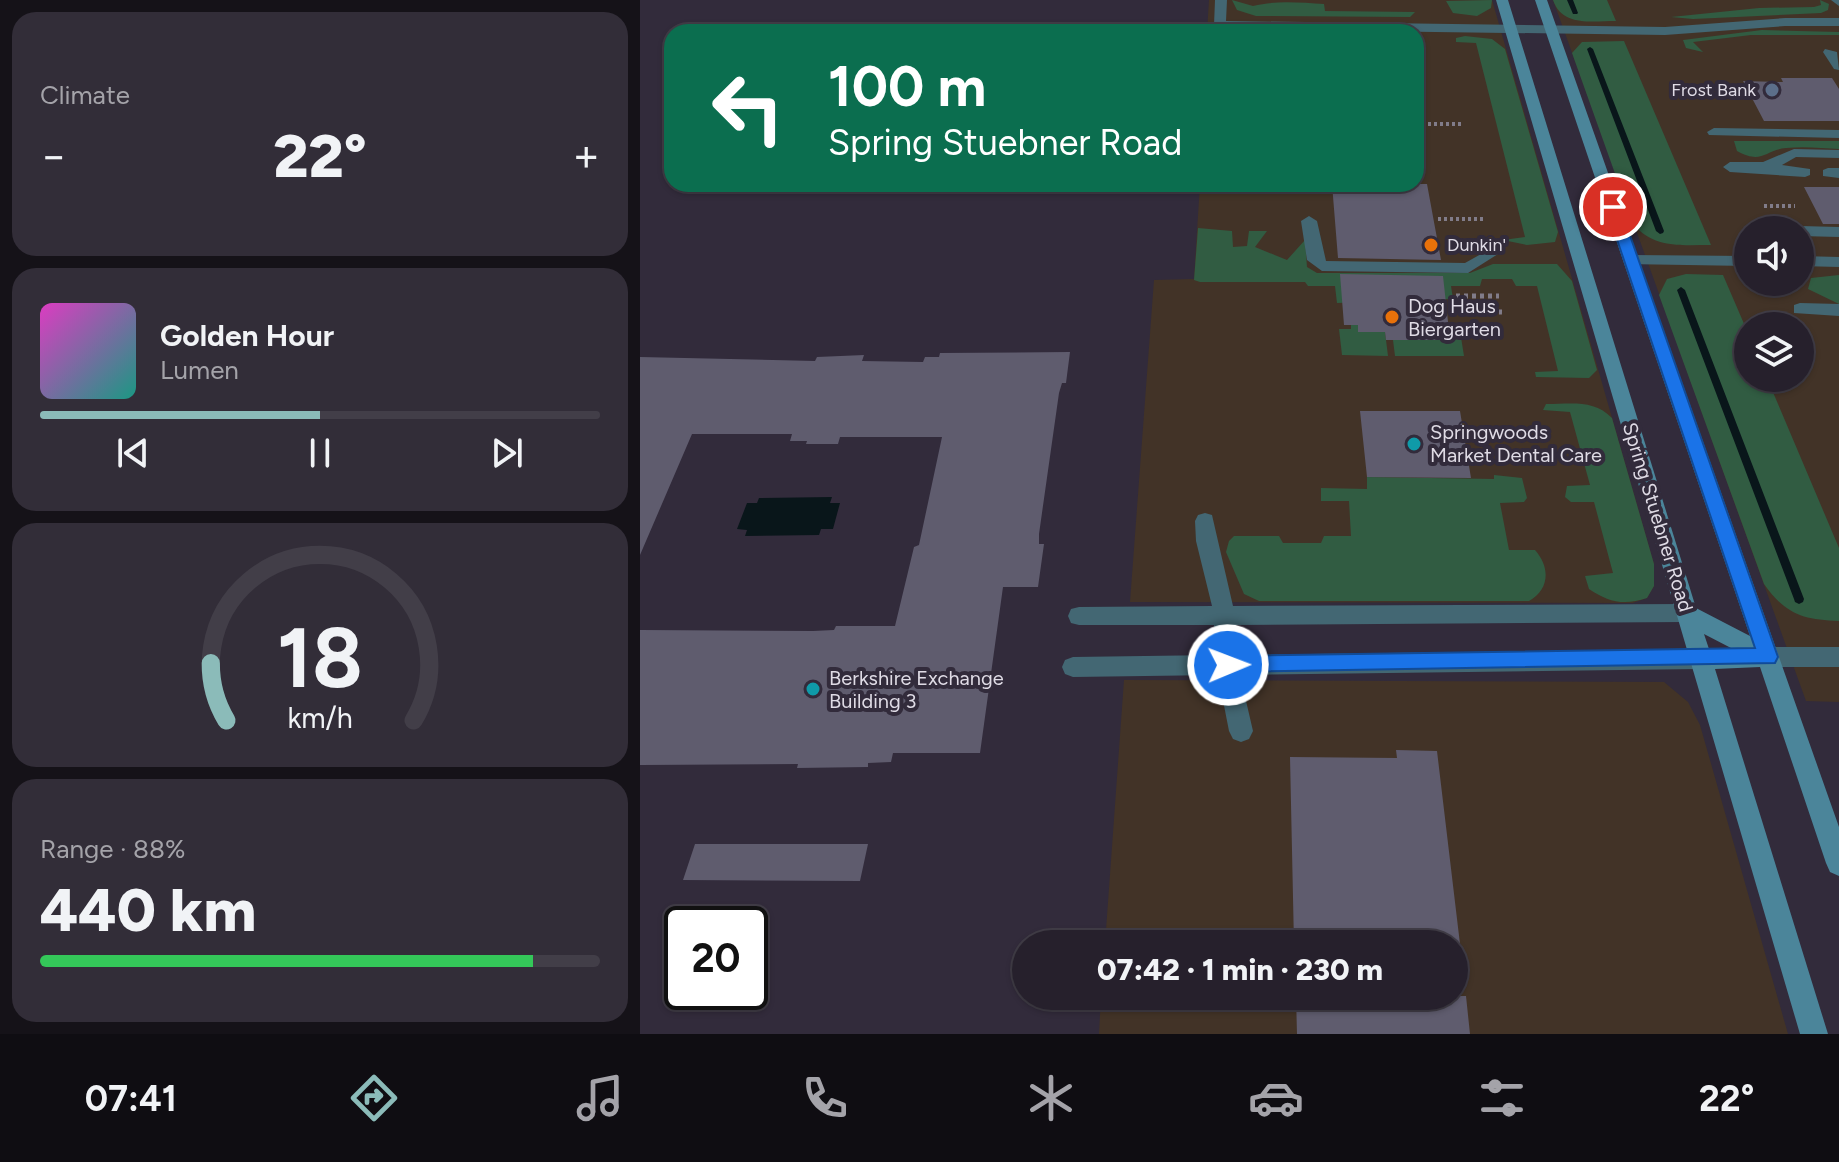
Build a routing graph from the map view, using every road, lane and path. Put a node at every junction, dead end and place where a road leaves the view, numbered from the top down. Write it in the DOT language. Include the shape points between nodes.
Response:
graph roads {
  1 [pos="1221,0"];
  2 [pos="1502,0"];
  3 [pos="1541,0"];
  4 [pos="1839,22"];
  5 [pos="1220,24"];
  6 [pos="1424,26"];
  7 [pos="1510,27"];
  8 [pos="1551,30"];
  9 [pos="1830,52"];
  10 [pos="1839,66"];
  11 [pos="1705,89"];
  12 [pos="1729,89"];
  13 [pos="1424,124"];
  14 [pos="1461,124"];
  15 [pos="1714,132"];
  16 [pos="1839,134"];
  17 [pos="1839,154"];
  18 [pos="1730,167"];
  19 [pos="1765,167"];
  20 [pos="1805,172"];
  21 [pos="1764,206"];
  22 [pos="1795,206"];
  23 [pos="1438,219"];
  24 [pos="1483,219"];
  25 [pos="1309,221"];
  26 [pos="1814,231"];
  27 [pos="1839,232"];
  28 [pos="1490,254"];
  29 [pos="1631,260"];
  30 [pos="1734,261"];
  31 [pos="1814,261"];
  32 [pos="1839,262"];
  33 [pos="1456,296"];
  34 [pos="1499,296"];
  35 [pos="1800,309"];
  36 [pos="1839,310"];
  37 [pos="1459,311"];
  38 [pos="1502,312"];
  39 [pos="1534,458"];
  40 [pos="1481,459"];
  41 [pos="1205,521"];
  42 [pos="1686,613"];
  43 [pos="1223,614"];
  44 [pos="1079,616"];
  45 [pos="1768,657"];
  46 [pos="1839,657"];
  47 [pos="1700,659"];
  48 [pos="1228,665"];
  49 [pos="1073,667"];
  50 [pos="1241,731"];
  51 [pos="1839,863"];
  52 [pos="1814,1034"];
  1 -- 5 [label="lane"];
  2 -- 7 [label="main road, Spring Stuebner Road"];
  3 -- 8 [label="main road"];
  4 -- 8 [label="lane" via="1665,31"];
  6 -- 7 [label="lane"];
  7 -- 8 [label="lane"];
  7 -- 42 [label="main road, Spring Stuebner Road"];
  8 -- 29 [label="main road"];
  9 -- 10 [label="lane"];
  11 -- 12 [label="path"];
  13 -- 14 [label="path"];
  15 -- 16 [label="lane"];
  17 -- 19 [label="lane" via="1794,153"];
  18 -- 19 [label="lane"];
  19 -- 20 [label="lane"];
  21 -- 22 [label="path"];
  23 -- 24 [label="path"];
  25 -- 28 [label="lane" via="1315,260 1322,266 1468,268"];
  26 -- 27 [label="lane"];
  29 -- 30 [label="lane"];
  29 -- 45 [label="main road"];
  31 -- 32 [label="lane"];
  33 -- 34 [label="path"];
  35 -- 36 [label="lane"];
  37 -- 38 [label="path"];
  39 -- 40 [label="path"];
  41 -- 43 [label="lane" via="1205,546"];
  42 -- 43 [label="lane"];
  42 -- 45 [label="main road"];
  42 -- 47 [label="main road, Spring Stuebner Road"];
  43 -- 44 [label="lane"];
  43 -- 48 [label="lane"];
  45 -- 46 [label="lane"];
  45 -- 47 [label="main road"];
  45 -- 51 [label="main road"];
  47 -- 48 [label="lane"];
  47 -- 52 [label="main road, Spring Stuebner Road"];
  48 -- 49 [label="lane"];
  48 -- 50 [label="lane" via="1230,699"];
}
